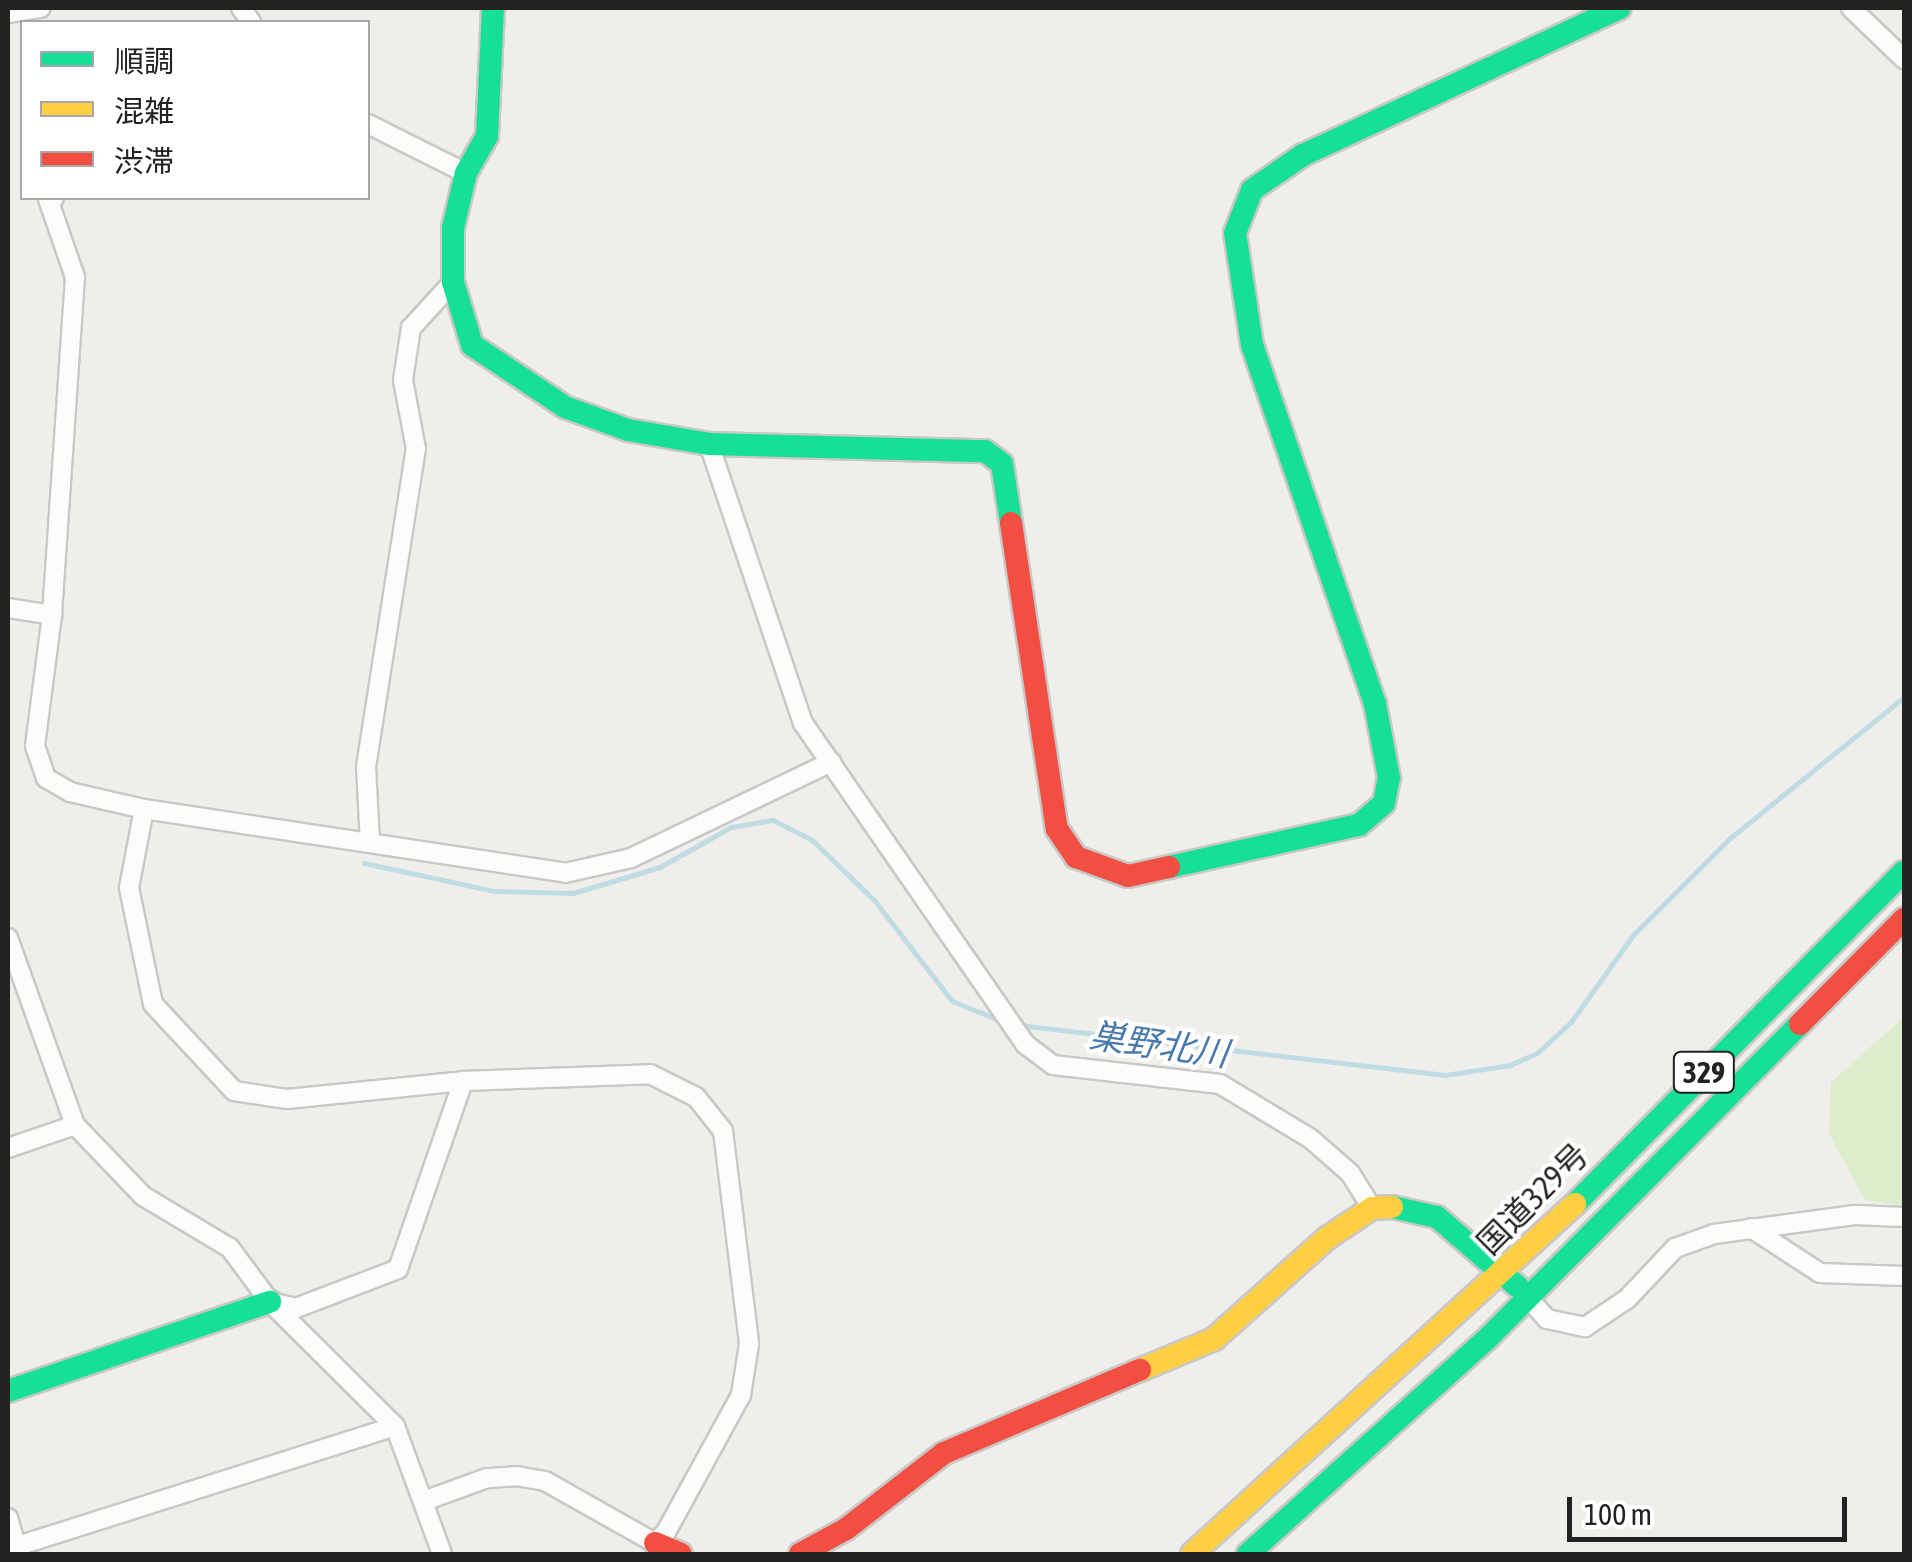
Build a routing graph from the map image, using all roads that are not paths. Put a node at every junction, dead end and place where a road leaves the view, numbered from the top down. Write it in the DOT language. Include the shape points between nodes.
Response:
graph roads {
  1 [pos="41,8"];
  2 [pos="492,8"];
  3 [pos="1619,8"];
  4 [pos="1852,8"];
  5 [pos="8,13"];
  6 [pos="1904,59"];
  7 [pos="370,125"];
  8 [pos="466,173"];
  9 [pos="48,200"];
  10 [pos="453,282"];
  11 [pos="710,444"];
  12 [pos="8,608"];
  13 [pos="52,614"];
  14 [pos="830,762"];
  15 [pos="144,809"];
  16 [pos="370,843"];
  17 [pos="1904,872"];
  18 [pos="1904,919"];
  19 [pos="8,938"];
  20 [pos="463,1081"];
  21 [pos="75,1125"];
  22 [pos="8,1148"];
  23 [pos="1372,1208"];
  24 [pos="1904,1217"];
  25 [pos="1751,1228"];
  26 [pos="1506,1274"];
  27 [pos="1904,1276"];
  28 [pos="1528,1298"];
  29 [pos="270,1302"];
  30 [pos="8,1390"];
  31 [pos="394,1426"];
  32 [pos="424,1501"];
  33 [pos="8,1518"];
  34 [pos="655,1543"];
  35 [pos="12,1548"];
  36 [pos="442,1554"];
  37 [pos="681,1554"];
  38 [pos="800,1554"];
  39 [pos="1192,1554"];
  40 [pos="1248,1554"];
  1 -- 5 [label="street"];
  2 -- 8 [label="main road" via="487,136"];
  3 -- 11 [label="main road" via="1304,155 1252,190 1235,233 1252,345 1376,704 1390,778 1384,803 1360,825 1128,876 1076,858 1056,829 1002,464 985,451"];
  4 -- 6 [label="street"];
  7 -- 8 [label="street"];
  8 -- 10 [label="main road" via="453,228"];
  9 -- 13 [label="street" via="75,277"];
  10 -- 11 [label="main road" via="472,346 565,407 628,430"];
  10 -- 16 [label="street" via="411,328 402,380 416,449 366,767"];
  11 -- 14 [label="street" via="803,723"];
  12 -- 13 [label="street"];
  13 -- 15 [label="street" via="35,746 46,778 70,792"];
  14 -- 16 [label="street" via="631,858 565,872"];
  14 -- 23 [label="street" via="1024,1044 1053,1065 1220,1084 1311,1139 1350,1173"];
  15 -- 16 [label="street"];
  15 -- 20 [label="street" via="129,888 154,1004 234,1090 287,1099"];
  17 -- 26 [label="main road, 国道329号 / 329"];
  18 -- 28 [label="main road, 国道329号 / 329"];
  19 -- 21 [label="street"];
  20 -- 29 [label="street" via="398,1269 296,1308"];
  20 -- 34 [label="street" via="650,1074 696,1097 722,1131 749,1344 741,1396"];
  21 -- 22 [label="street"];
  21 -- 29 [label="street" via="143,1196 230,1248"];
  23 -- 26 [label="main road" via="1403,1206 1437,1216"];
  23 -- 38 [label="main road" via="1327,1238 1214,1339 944,1453 846,1529"];
  24 -- 25 [label="street" via="1855,1215"];
  25 -- 27 [label="street" via="1820,1273"];
  25 -- 28 [label="street" via="1675,1248 1626,1298 1585,1327 1546,1319"];
  26 -- 28 [label="main road"];
  26 -- 39 [label="main road, 国道329号 / 329"];
  28 -- 40 [label="main road, 国道329号 / 329"];
  29 -- 30 [label="main road"];
  29 -- 31 [label="street"];
  31 -- 32 [label="street"];
  31 -- 35 [label="street"];
  32 -- 34 [label="street" via="487,1478 518,1476 545,1481"];
  32 -- 36 [label="street"];
  33 -- 35 [label="street"];
  34 -- 37 [label="main road"];
}
